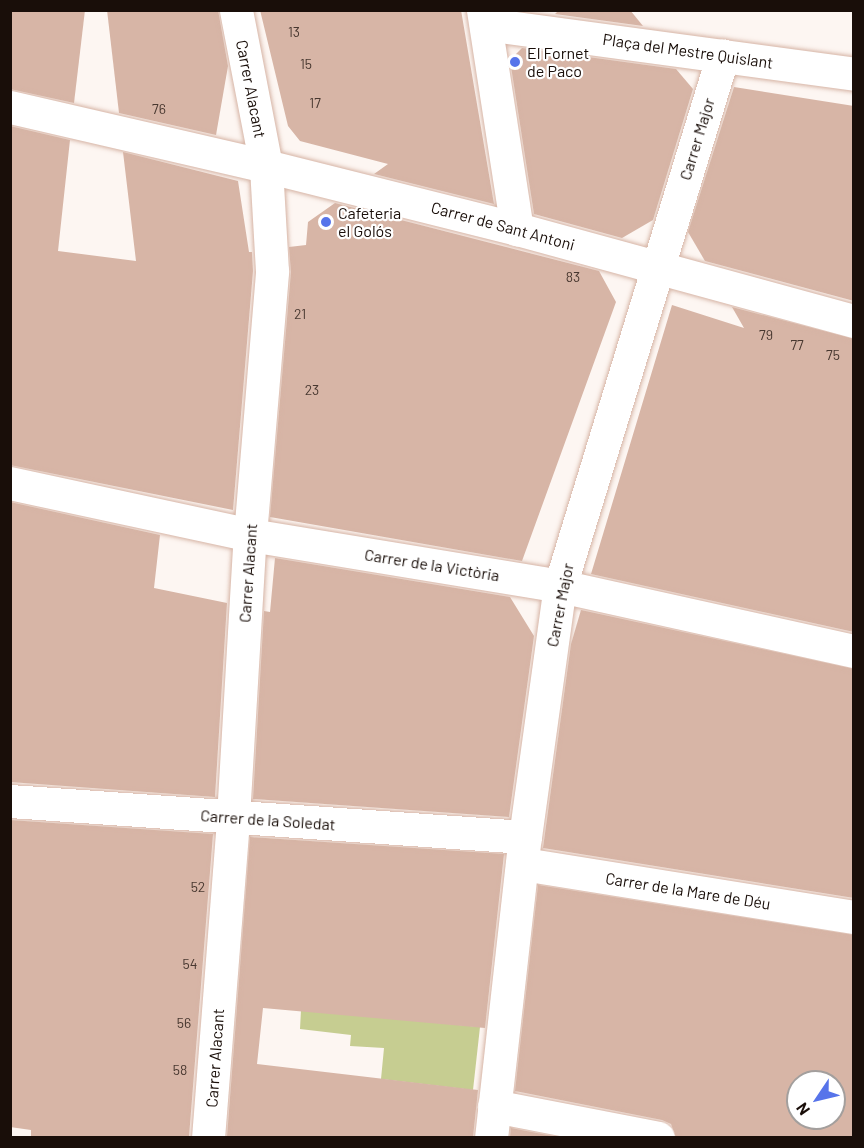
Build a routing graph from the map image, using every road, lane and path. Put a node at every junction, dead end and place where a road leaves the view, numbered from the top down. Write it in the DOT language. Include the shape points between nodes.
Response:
graph roads {
  1 [pos="236,10"];
  2 [pos="485,17"];
  3 [pos="723,55"];
  4 [pos="854,74"];
  5 [pos="10,106"];
  6 [pos="266,166"];
  7 [pos="517,229"];
  8 [pos="657,267"];
  9 [pos="854,321"];
  10 [pos="10,483"];
  11 [pos="250,535"];
  12 [pos="560,586"];
  13 [pos="854,651"];
  14 [pos="10,801"];
  15 [pos="234,817"];
  16 [pos="524,851"];
  17 [pos="854,917"];
  18 [pos="493,1122"];
  19 [pos="208,1137"];
  20 [pos="658,1137"];
  1 -- 6 [label="street, Carrer Alacant"];
  2 -- 3 [label="street, Plaça del Mestre Quislant"];
  2 -- 7 [label="street, Plaça del Mestre Quislant"];
  3 -- 4 [label="street, Plaça del Mestre Quislant"];
  3 -- 8 [label="street, Carrer Major"];
  5 -- 6 [label="street, Carrer de Sant Antoni"];
  6 -- 7 [label="street, Carrer de Sant Antoni"];
  6 -- 11 [label="street, Carrer Alacant" via="272,271"];
  7 -- 8 [label="street, Carrer de Sant Antoni"];
  8 -- 9 [label="street, Carrer de Sant Antoni"];
  8 -- 12 [label="street, Carrer Major"];
  10 -- 11 [label="street, Carrer de la Victòria"];
  11 -- 12 [label="street, Carrer de la Victòria"];
  11 -- 15 [label="street, Carrer Alacant"];
  12 -- 13 [label="street, Carrer de la Victòria"];
  12 -- 16 [label="street, Carrer Major"];
  14 -- 15 [label="street, Carrer de la Soledat"];
  15 -- 16 [label="street, Carrer de la Soledat"];
  15 -- 19 [label="street, Carrer Alacant"];
  16 -- 17 [label="street, Carrer de la Mare de Déu"];
  16 -- 18 [label="street, Carrer Major"];
  18 -- 20 [label="street"];
}
